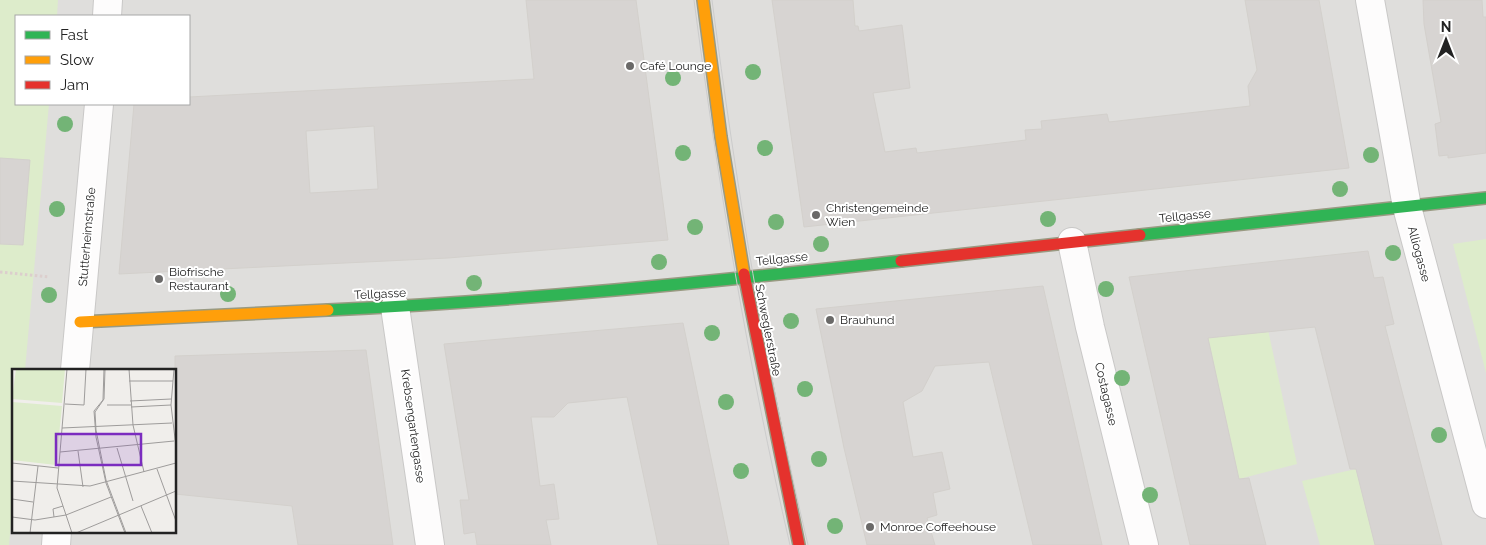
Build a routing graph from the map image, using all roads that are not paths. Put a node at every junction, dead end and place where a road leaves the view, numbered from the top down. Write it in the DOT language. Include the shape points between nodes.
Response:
graph roads {
  1 [pos="108,0"];
  2 [pos="703,0"];
  3 [pos="1370,0"];
  4 [pos="106,15"];
  5 [pos="99,105"];
  6 [pos="1486,198"];
  7 [pos="1407,207"];
  8 [pos="1072,242"];
  9 [pos="744,278"];
  10 [pos="396,307"];
  11 [pos="80,322"];
  12 [pos="75,369"];
  13 [pos="1486,504"];
  14 [pos="57,532"];
  15 [pos="56,545"];
  16 [pos="430,545"];
  17 [pos="799,545"];
  18 [pos="1144,545"];
  1 -- 4 [label="street"];
  2 -- 9 [label="street, Schweglerstraße"];
  3 -- 7 [label="street, Alliogasse"];
  5 -- 11 [label="street, Stutterheimstraße"];
  6 -- 7 [label="street, Tellgasse"];
  7 -- 8 [label="street, Tellgasse"];
  7 -- 13 [label="street, Alliogasse"];
  8 -- 9 [label="street, Tellgasse"];
  8 -- 18 [label="street, Costagasse"];
  9 -- 10 [label="street, Tellgasse"];
  9 -- 17 [label="street, Schweglerstraße"];
  10 -- 11 [label="street, Tellgasse"];
  10 -- 16 [label="street, Krebsengartengasse"];
  11 -- 12 [label="street, Stutterheimstraße"];
  14 -- 15 [label="street"];
}
